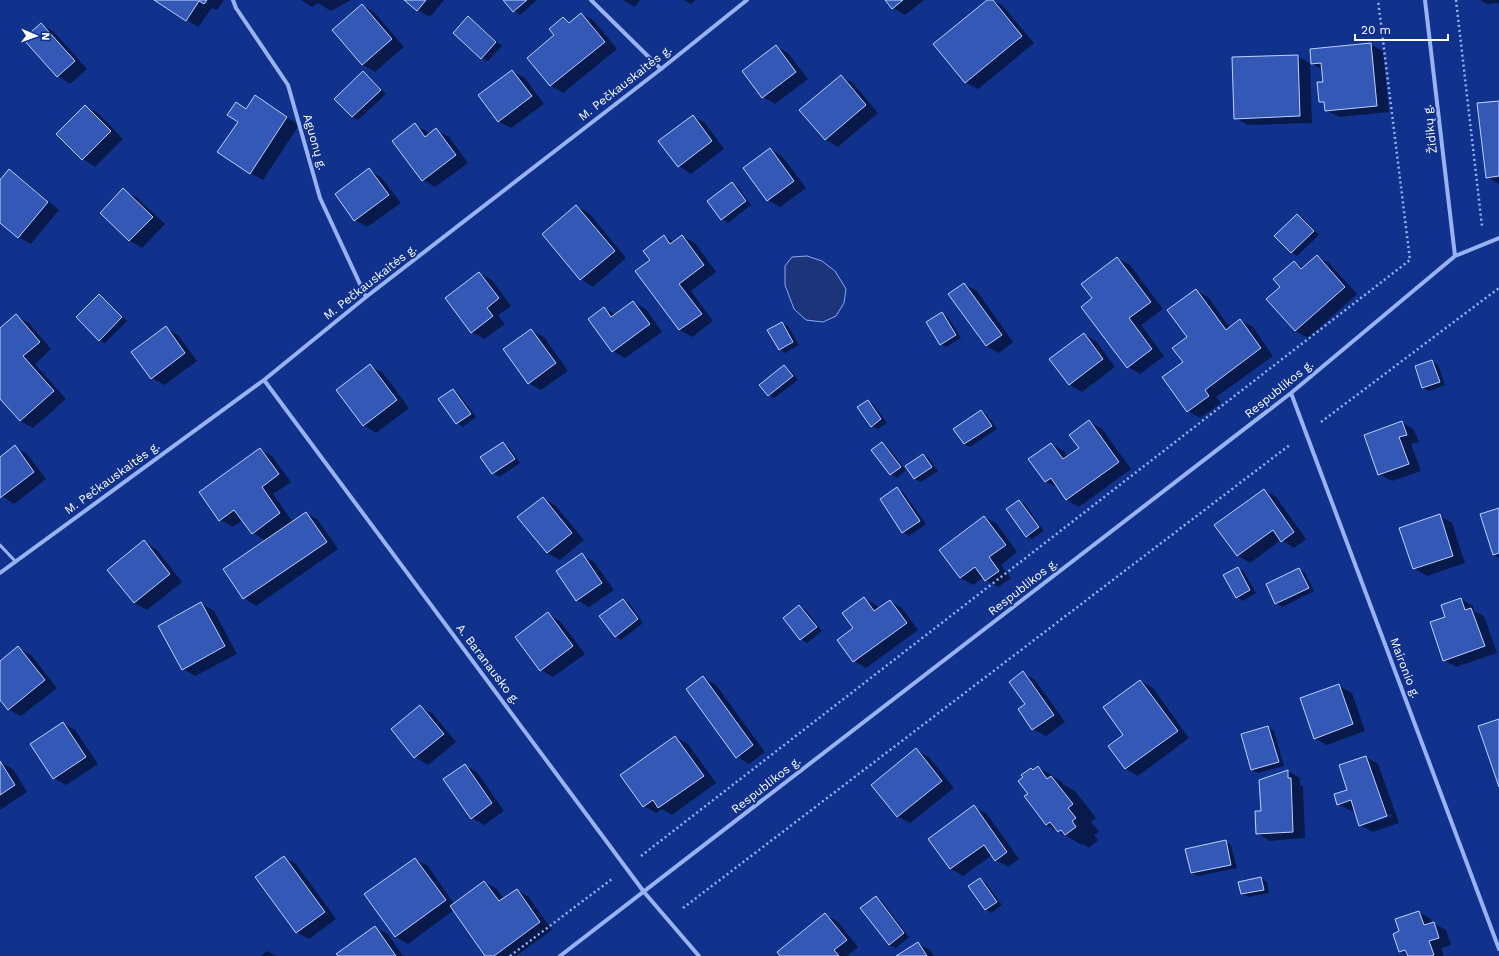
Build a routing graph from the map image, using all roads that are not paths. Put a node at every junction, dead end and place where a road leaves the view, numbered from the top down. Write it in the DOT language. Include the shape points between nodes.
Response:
graph roads {
  1 [pos="233,0"];
  2 [pos="591,0"];
  3 [pos="747,0"];
  4 [pos="1425,0"];
  5 [pos="661,69"];
  6 [pos="1499,238"];
  7 [pos="1456,256"];
  8 [pos="366,297"];
  9 [pos="264,380"];
  10 [pos="1292,394"];
  11 [pos="0,545"];
  12 [pos="15,561"];
  13 [pos="0,573"];
  14 [pos="644,892"];
  15 [pos="1499,948"];
  16 [pos="560,956"];
  17 [pos="700,956"];
  1 -- 8 [label="street, Aguonų g." via="288,85 320,198"];
  2 -- 5 [label="street"];
  3 -- 5 [label="street, M. Pečkauskaitės g."];
  4 -- 7 [label="street, Židikų g."];
  5 -- 8 [label="street, M. Pečkauskaitės g."];
  6 -- 7 [label="street, Respublikos g."];
  7 -- 10 [label="street, Respublikos g."];
  8 -- 9 [label="street, M. Pečkauskaitės g."];
  9 -- 12 [label="street, M. Pečkauskaitės g."];
  9 -- 14 [label="street, A. Baranausko g."];
  10 -- 14 [label="street, Respublikos g."];
  10 -- 15 [label="street, Maironio g."];
  11 -- 12 [label="lane"];
  12 -- 13 [label="street, M. Pečkauskaitės g."];
  14 -- 16 [label="street, Respublikos g."];
  14 -- 17 [label="street, A. Baranausko g."];
}
